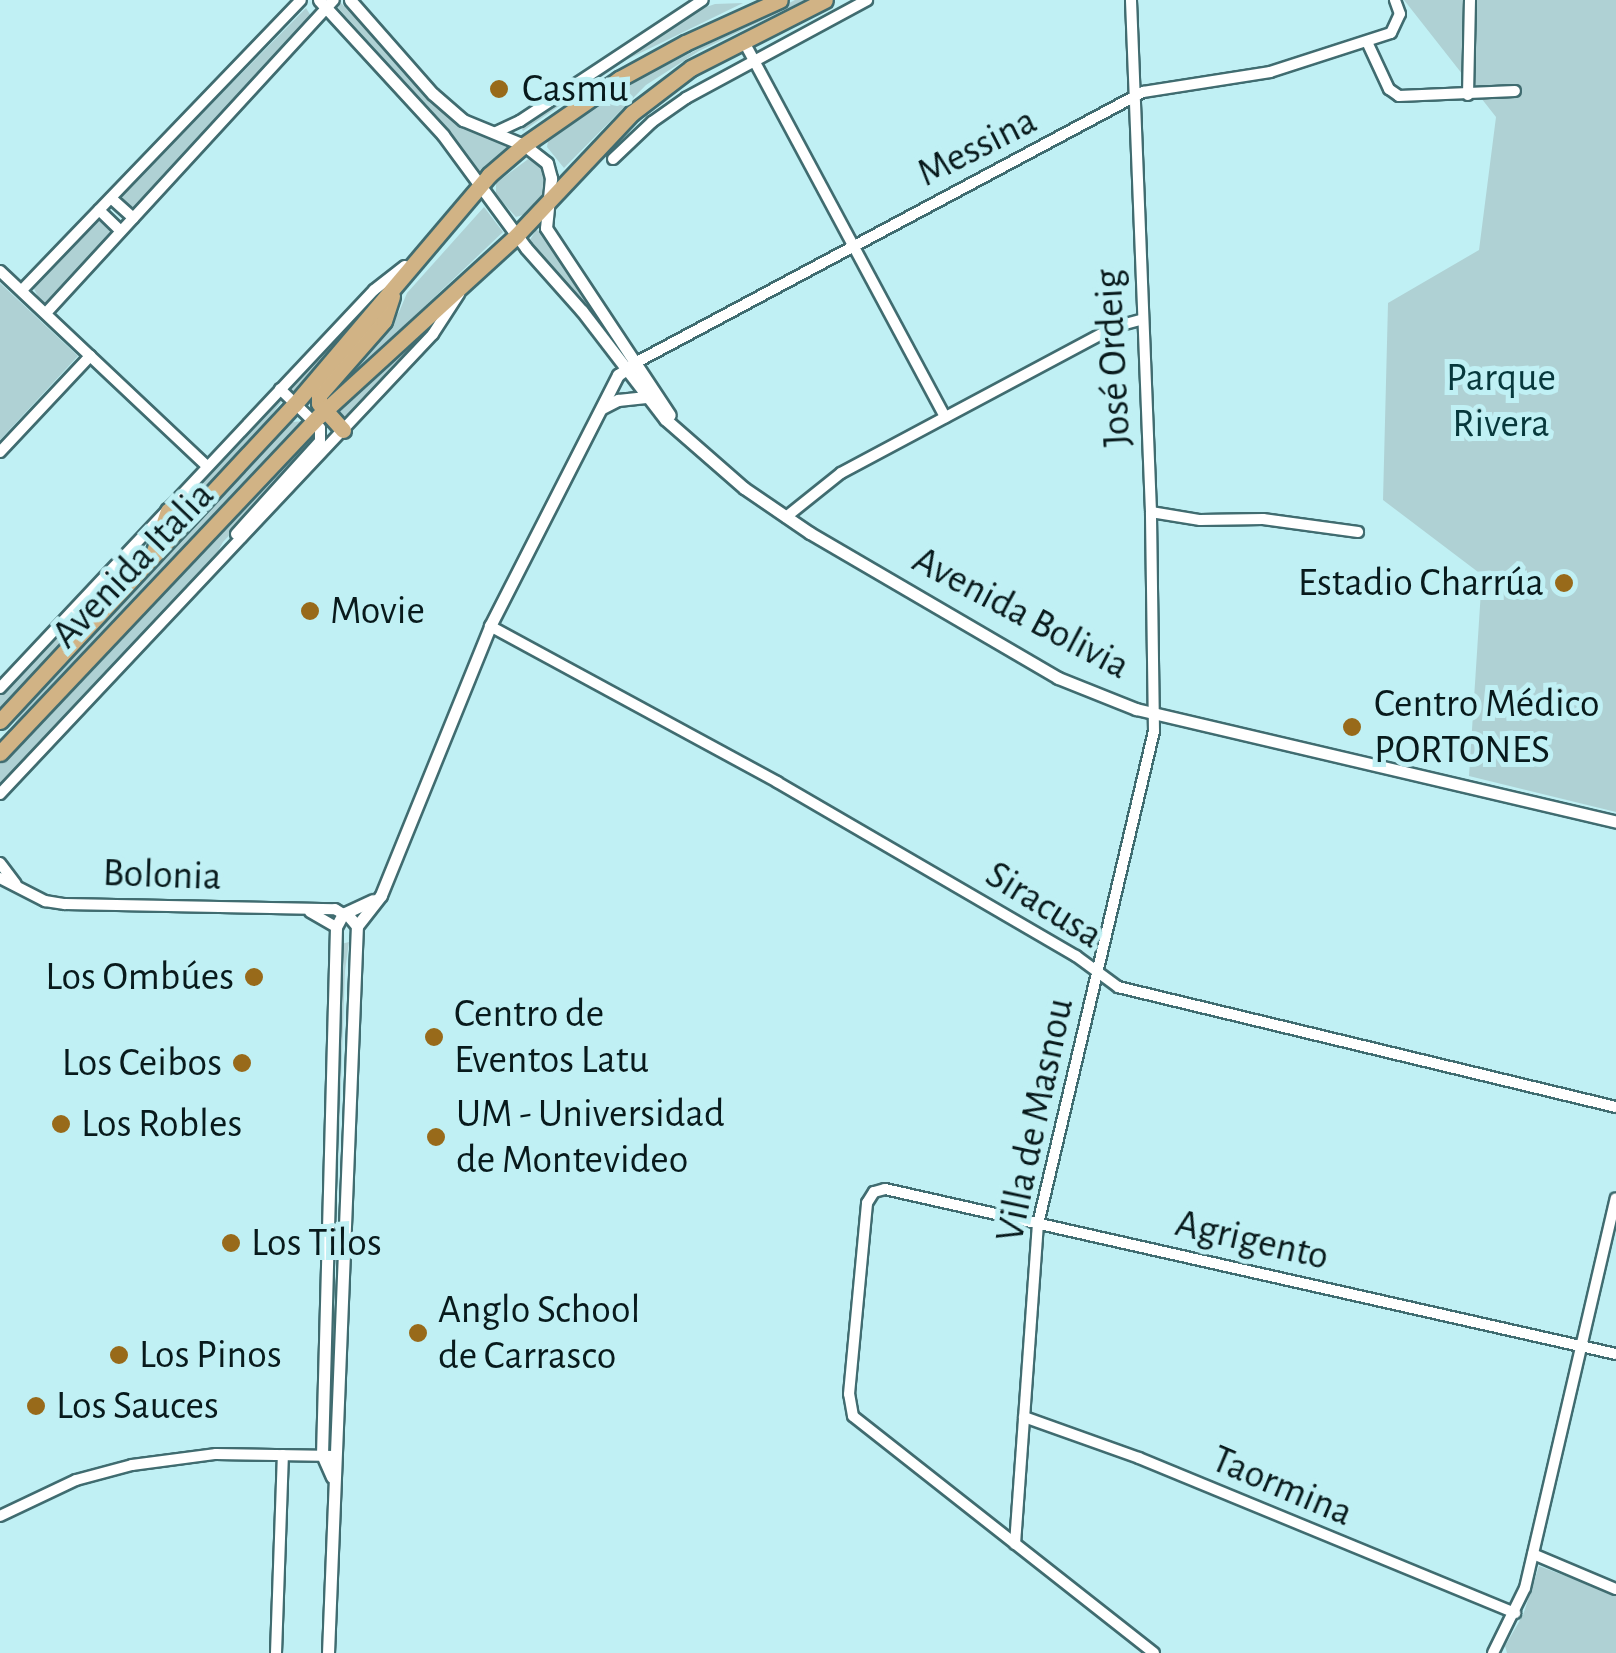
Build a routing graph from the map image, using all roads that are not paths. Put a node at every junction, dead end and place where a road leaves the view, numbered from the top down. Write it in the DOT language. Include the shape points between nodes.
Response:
graph roads {
  1 [pos="300,0"];
  2 [pos="350,0"];
  3 [pos="703,0"];
  4 [pos="780,0"];
  5 [pos="825,0"];
  6 [pos="867,0"];
  7 [pos="1132,0"];
  8 [pos="1395,0"];
  9 [pos="1470,0"];
  10 [pos="327,2"];
  11 [pos="743,40"];
  12 [pos="1368,44"];
  13 [pos="753,60"];
  14 [pos="1515,91"];
  15 [pos="1468,95"];
  16 [pos="1134,98"];
  17 [pos="494,132"];
  18 [pos="524,145"];
  19 [pos="613,159"];
  20 [pos="479,186"];
  21 [pos="111,198"];
  22 [pos="546,206"];
  23 [pos="99,210"];
  24 [pos="133,218"];
  25 [pos="121,231"];
  26 [pos="516,236"];
  27 [pos="854,244"];
  28 [pos="426,250"];
  29 [pos="0,272"];
  30 [pos="465,284"];
  31 [pos="22,290"];
  32 [pos="392,292"];
  33 [pos="46,313"];
  34 [pos="1140,320"];
  35 [pos="90,356"];
  36 [pos="630,366"];
  37 [pos="280,389"];
  38 [pos="646,398"];
  39 [pos="295,404"];
  40 [pos="602,408"];
  41 [pos="320,416"];
  42 [pos="945,418"];
  43 [pos="674,424"];
  44 [pos="343,430"];
  45 [pos="0,452"];
  46 [pos="207,466"];
  47 [pos="168,510"];
  48 [pos="1150,512"];
  49 [pos="786,517"];
  50 [pos="1358,532"];
  51 [pos="223,556"];
  52 [pos="150,563"];
  53 [pos="490,626"];
  54 [pos="0,688"];
  55 [pos="13,708"];
  56 [pos="1153,714"];
  57 [pos="0,722"];
  58 [pos="0,731"];
  59 [pos="0,753"];
  60 [pos="0,794"];
  61 [pos="1616,822"];
  62 [pos="0,862"];
  63 [pos="0,878"];
  64 [pos="17,885"];
  65 [pos="381,895"];
  66 [pos="310,912"];
  67 [pos="345,914"];
  68 [pos="336,926"];
  69 [pos="356,929"];
  70 [pos="1097,972"];
  71 [pos="1616,1107"];
  72 [pos="1616,1198"];
  73 [pos="1038,1224"];
  74 [pos="1582,1345"];
  75 [pos="1616,1354"];
  76 [pos="1024,1416"];
  77 [pos="282,1455"];
  78 [pos="328,1456"];
  79 [pos="0,1516"];
  80 [pos="1015,1544"];
  81 [pos="1533,1554"];
  82 [pos="1616,1589"];
  83 [pos="1515,1613"];
  84 [pos="1498,1650"];
  85 [pos="276,1653"];
  86 [pos="328,1653"];
  87 [pos="1154,1653"];
  1 -- 21 [label="street"];
  2 -- 17 [label="street" via="433,94 470,124"];
  3 -- 17 [label="street"];
  4 -- 18 [label="main road, Avenida Italia" via="662,54"];
  5 -- 11 [label="main road, Avenida Italia"];
  6 -- 13 [label="street"];
  7 -- 16 [label="street, José Ordeig"];
  8 -- 12 [label="street" via="1395,30"];
  9 -- 15 [label="street"];
  10 -- 20 [label="street, Avenida Bolivia"];
  10 -- 24 [label="street"];
  11 -- 13 [label="street"];
  11 -- 22 [label="main road, Avenida Italia" via="691,68 632,114"];
  12 -- 15 [label="street" via="1389,89 1405,98"];
  12 -- 16 [label="street, Messina" via="1270,72"];
  13 -- 19 [label="street" via="663,114"];
  13 -- 27 [label="street"];
  14 -- 15 [label="street"];
  16 -- 27 [label="street, Messina"];
  16 -- 34 [label="street, José Ordeig"];
  17 -- 18 [label="street"];
  18 -- 20 [label="main road, Avenida Italia"];
  18 -- 22 [label="street, Avenida Bolivia" via="550,169"];
  20 -- 26 [label="street, Avenida Bolivia"];
  20 -- 28 [label="main road, Avenida Italia"];
  21 -- 23 [label="street"];
  21 -- 24 [label="street"];
  22 -- 26 [label="main road, Avenida Italia"];
  22 -- 36 [label="street, Avenida Bolivia" via="552,239"];
  23 -- 25 [label="street"];
  23 -- 31 [label="street"];
  24 -- 25 [label="street"];
  25 -- 33 [label="street"];
  26 -- 30 [label="main road, Avenida Italia"];
  26 -- 36 [label="street, Avenida Bolivia"];
  27 -- 36 [label="street, Messina"];
  27 -- 42 [label="street"];
  28 -- 32 [label="main road, Avenida Italia"];
  28 -- 37 [label="street, Avenida Italia" via="374,290"];
  29 -- 31 [label="street"];
  30 -- 41 [label="main road, Avenida Italia"];
  30 -- 44 [label="street, Avenida Italia" via="433,334"];
  31 -- 33 [label="street"];
  32 -- 39 [label="main road, Avenida Italia"];
  32 -- 41 [label="main road" via="384,321 318,396"];
  33 -- 35 [label="street"];
  34 -- 42 [label="street" via="1114,327"];
  34 -- 48 [label="street, José Ordeig"];
  35 -- 45 [label="street"];
  35 -- 46 [label="street"];
  36 -- 38 [label="street, Avenida Bolivia"];
  36 -- 40 [label="street"];
  36 -- 43 [label="street, Avenida Bolivia"];
  37 -- 39 [label="street"];
  37 -- 46 [label="street, Avenida Italia"];
  38 -- 40 [label="street"];
  38 -- 43 [label="street, Avenida Bolivia"];
  39 -- 41 [label="street"];
  39 -- 52 [label="main road, Avenida Italia"];
  40 -- 53 [label="street"];
  41 -- 44 [label="main road"];
  41 -- 51 [label="street, Avenida Italia" via="320,441 249,517"];
  41 -- 59 [label="main road, Avenida Italia"];
  42 -- 49 [label="street" via="841,473"];
  43 -- 49 [label="street, Avenida Bolivia"];
  44 -- 51 [label="street, Avenida Italia"];
  46 -- 47 [label="street, Avenida Italia"];
  47 -- 52 [label="main road"];
  47 -- 54 [label="street, Avenida Italia"];
  48 -- 50 [label="street"];
  48 -- 56 [label="street, José Ordeig"];
  49 -- 56 [label="street, Avenida Bolivia" via="1058,678"];
  51 -- 60 [label="street, Avenida Italia"];
  52 -- 55 [label="main road, Avenida Italia"];
  53 -- 65 [label="street"];
  53 -- 70 [label="street, Siracusa" via="777,782"];
  55 -- 57 [label="main road, Avenida Italia"];
  55 -- 58 [label="main road"];
  56 -- 61 [label="street, Avenida Bolivia"];
  56 -- 70 [label="street, Villa de Masnou" via="1151,748"];
  62 -- 64 [label="street"];
  63 -- 64 [label="street, Bolonia"];
  64 -- 66 [label="street, Bolonia" via="65,904"];
  65 -- 67 [label="street"];
  65 -- 69 [label="street"];
  66 -- 67 [label="street, Bolonia"];
  66 -- 68 [label="street, Bolonia"];
  67 -- 68 [label="street"];
  67 -- 69 [label="street"];
  68 -- 69 [label="street, Bolonia" via="345,935"];
  68 -- 78 [label="street"];
  69 -- 78 [label="street"];
  70 -- 71 [label="street, Siracusa" via="1118,987"];
  70 -- 73 [label="street, Villa de Masnou"];
  72 -- 74 [label="street"];
  73 -- 74 [label="street, Agrigento"];
  73 -- 76 [label="street, Villa de Masnou"];
  73 -- 80 [label="street, Agrigento" via="885,1189 874,1192 867,1203 849,1407 866,1430"];
  74 -- 75 [label="street, Agrigento"];
  74 -- 81 [label="street"];
  76 -- 80 [label="street, Villa de Masnou"];
  76 -- 83 [label="street, Taormina"];
  77 -- 78 [label="street"];
  77 -- 79 [label="street" via="190,1456 132,1466 76,1480"];
  77 -- 85 [label="street"];
  78 -- 86 [label="street"];
  80 -- 87 [label="street"];
  81 -- 82 [label="street"];
  81 -- 83 [label="street"];
  83 -- 84 [label="street"];
}
